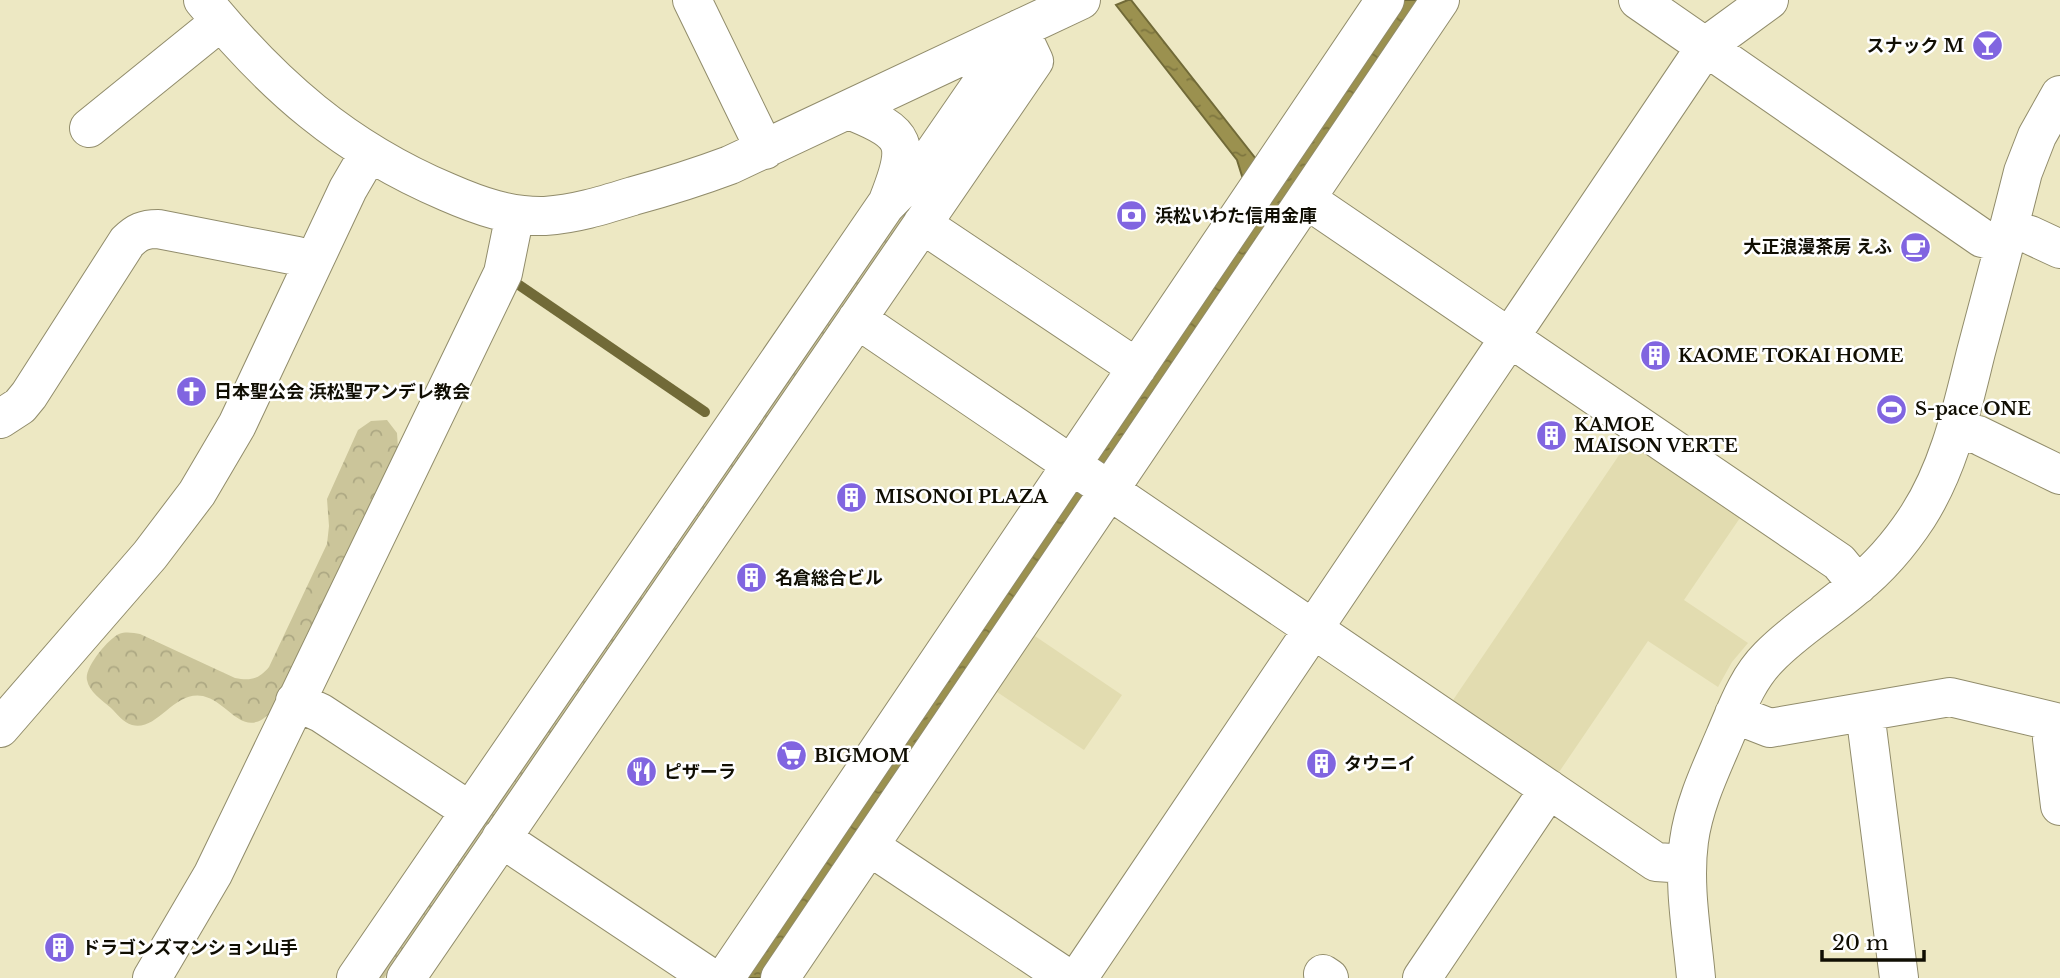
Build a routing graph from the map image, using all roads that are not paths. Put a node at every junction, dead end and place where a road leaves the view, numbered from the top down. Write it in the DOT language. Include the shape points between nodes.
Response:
graph roads {
  1 [pos="692,0"];
  2 [pos="1081,0"];
  3 [pos="1385,0"];
  4 [pos="1440,0"];
  5 [pos="1638,0"];
  6 [pos="1769,0"];
  7 [pos="211,11"];
  8 [pos="1019,29"];
  9 [pos="1706,47"];
  10 [pos="2060,95"];
  11 [pos="849,110"];
  12 [pos="89,128"];
  13 [pos="765,149"];
  14 [pos="369,153"];
  15 [pos="1306,199"];
  16 [pos="886,206"];
  17 [pos="515,214"];
  18 [pos="922,224"];
  19 [pos="2006,236"];
  20 [pos="2060,249"];
  21 [pos="313,263"];
  22 [pos="857,319"];
  23 [pos="1510,338"];
  24 [pos="1137,368"];
  25 [pos="0,419"];
  26 [pos="1956,430"];
  27 [pos="2060,475"];
  28 [pos="1090,478"];
  29 [pos="1858,585"];
  30 [pos="1313,629"];
  31 [pos="295,701"];
  32 [pos="1865,712"];
  33 [pos="1734,714"];
  34 [pos="2058,722"];
  35 [pos="0,728"];
  36 [pos="1549,789"];
  37 [pos="2060,806"];
  38 [pos="470,811"];
  39 [pos="501,838"];
  40 [pos="869,846"];
  41 [pos="1687,864"];
  42 [pos="152,978"];
  43 [pos="356,978"];
  44 [pos="406,978"];
  45 [pos="710,978"];
  46 [pos="725,978"];
  47 [pos="780,978"];
  48 [pos="1067,978"];
  49 [pos="1078,978"];
  50 [pos="1422,978"];
  51 [pos="1696,978"];
  52 [pos="1899,978"];
  1 -- 13 [label="street"];
  2 -- 8 [label="street"];
  3 -- 24 [label="street"];
  4 -- 15 [label="street"];
  5 -- 9 [label="street"];
  6 -- 9 [label="street"];
  7 -- 12 [label="street"];
  7 -- 14 [label="street" via="294,99"];
  8 -- 11 [label="street"];
  8 -- 16 [label="street" via="926,164"];
  8 -- 18 [label="street" via="1034,61"];
  9 -- 19 [label="street" via="1982,238"];
  9 -- 23 [label="street"];
  10 -- 19 [label="street" via="2030,153"];
  11 -- 13 [label="street"];
  11 -- 16 [label="street" via="880,122 893,132 900,146 902,162"];
  13 -- 17 [label="street" via="703,175 597,207 570,214"];
  14 -- 17 [label="street" via="450,193"];
  14 -- 21 [label="street"];
  15 -- 23 [label="street"];
  15 -- 28 [label="street"];
  16 -- 38 [label="street"];
  17 -- 31 [label="street" via="503,273"];
  18 -- 22 [label="street"];
  18 -- 24 [label="street"];
  19 -- 20 [label="street" via="2030,235"];
  19 -- 26 [label="street"];
  21 -- 25 [label="street" via="158,229 135,233 29,395 20,407"];
  21 -- 35 [label="street" via="237,425 197,493 150,555"];
  22 -- 28 [label="street"];
  22 -- 39 [label="street"];
  23 -- 29 [label="street" via="1839,562"];
  23 -- 30 [label="street"];
  24 -- 28 [label="street"];
  26 -- 27 [label="street" via="1978,435"];
  26 -- 29 [label="street" via="1919,516"];
  28 -- 30 [label="street"];
  28 -- 40 [label="street"];
  28 -- 46 [label="street"];
  29 -- 33 [label="street" via="1768,657"];
  30 -- 36 [label="street"];
  30 -- 49 [label="street"];
  31 -- 38 [label="street" via="321,713"];
  31 -- 42 [label="street" via="213,874"];
  32 -- 33 [label="street" via="1770,728"];
  32 -- 34 [label="street" via="1950,697"];
  32 -- 52 [label="street"];
  33 -- 41 [label="street" via="1695,812"];
  34 -- 37 [label="street" via="2052,739"];
  36 -- 41 [label="street" via="1656,862"];
  36 -- 50 [label="street"];
  38 -- 43 [label="street"];
  39 -- 44 [label="street"];
  39 -- 45 [label="street"];
  40 -- 47 [label="street"];
  40 -- 48 [label="street"];
  41 -- 51 [label="street"];
}
